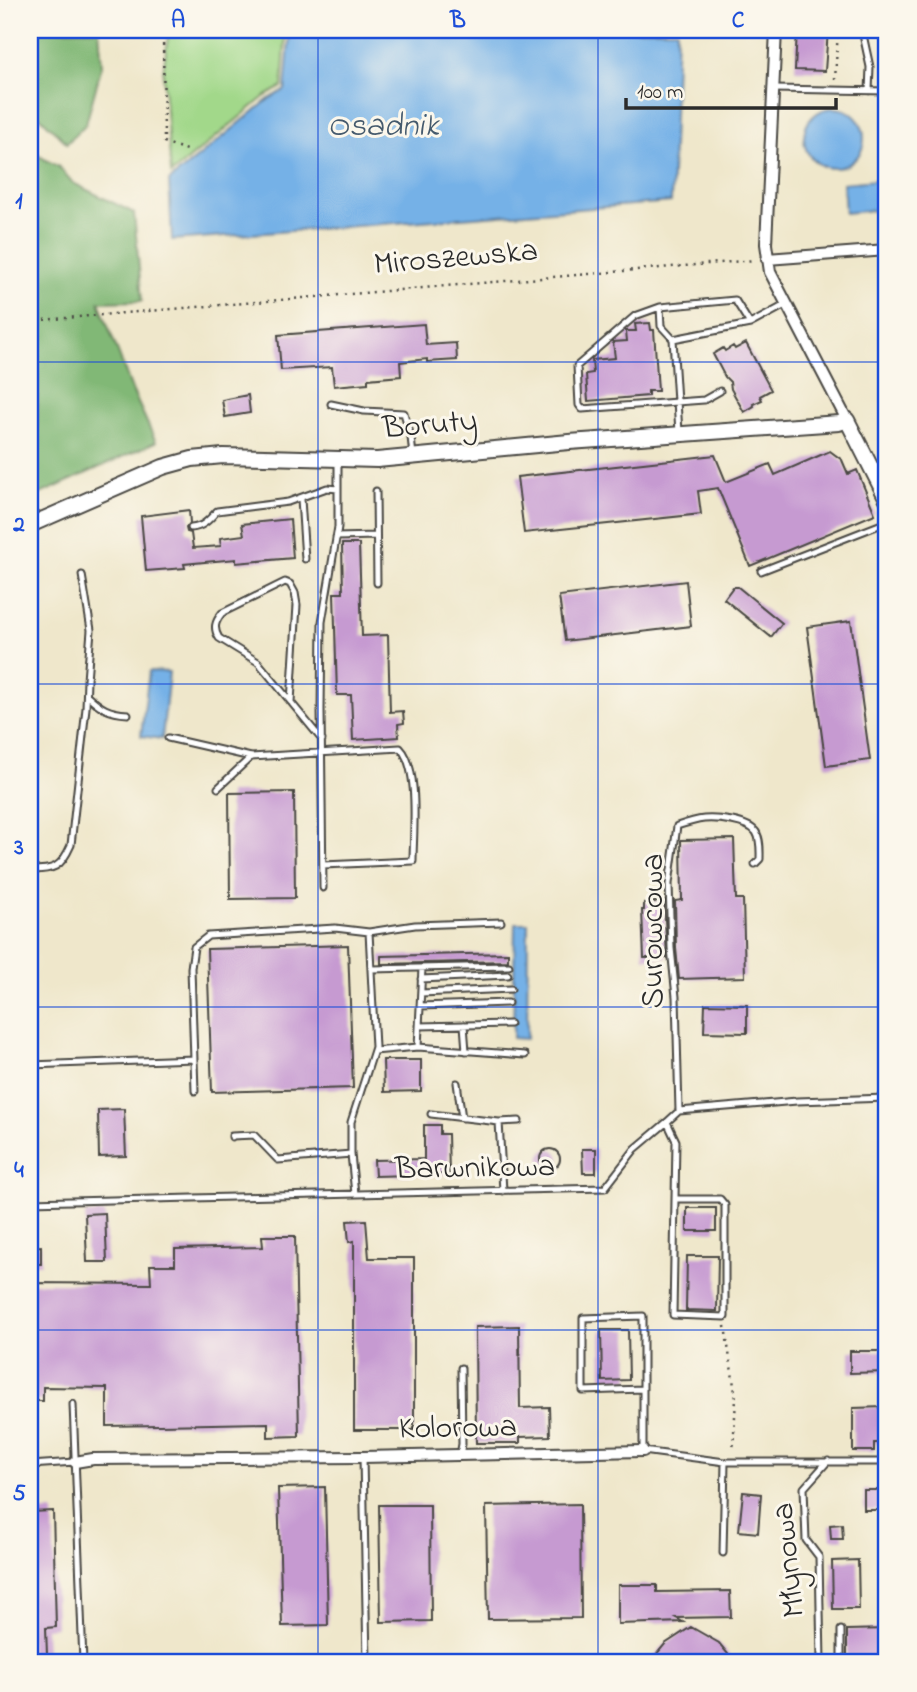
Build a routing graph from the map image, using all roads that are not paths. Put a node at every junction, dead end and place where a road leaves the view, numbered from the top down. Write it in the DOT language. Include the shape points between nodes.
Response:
graph roads {
  1 [pos="776,30"];
  2 [pos="862,30"];
  3 [pos="774,89"];
  4 [pos="869,91"];
  5 [pos="887,91"];
  6 [pos="887,250"];
  7 [pos="767,259"];
  8 [pos="786,304"];
  9 [pos="660,307"];
  10 [pos="750,324"];
  11 [pos="673,339"];
  12 [pos="720,391"];
  13 [pos="676,403"];
  14 [pos="331,404"];
  15 [pos="847,420"];
  16 [pos="679,436"];
  17 [pos="413,456"];
  18 [pos="338,459"];
  19 [pos="338,489"];
  20 [pos="376,491"];
  21 [pos="301,499"];
  22 [pos="887,499"];
  23 [pos="887,522"];
  24 [pos="30,525"];
  25 [pos="191,528"];
  26 [pos="376,536"];
  27 [pos="336,537"];
  28 [pos="305,559"];
  29 [pos="761,571"];
  30 [pos="82,575"];
  31 [pos="377,583"];
  32 [pos="87,695"];
  33 [pos="291,702"];
  34 [pos="128,714"];
  35 [pos="168,738"];
  36 [pos="322,740"];
  37 [pos="322,752"];
  38 [pos="251,757"];
  39 [pos="218,788"];
  40 [pos="755,864"];
  41 [pos="323,865"];
  42 [pos="30,870"];
  43 [pos="323,888"];
  44 [pos="501,922"];
  45 [pos="369,932"];
  46 [pos="509,966"];
  47 [pos="422,968"];
  48 [pos="371,969"];
  49 [pos="509,975"];
  50 [pos="478,976"];
  51 [pos="421,979"];
  52 [pos="511,989"];
  53 [pos="480,990"];
  54 [pos="453,991"];
  55 [pos="421,993"];
  56 [pos="508,1003"];
  57 [pos="482,1004"];
  58 [pos="453,1005"];
  59 [pos="420,1006"];
  60 [pos="510,1024"];
  61 [pos="464,1025"];
  62 [pos="419,1026"];
  63 [pos="418,1047"];
  64 [pos="374,1051"];
  65 [pos="466,1051"];
  66 [pos="524,1055"];
  67 [pos="194,1059"];
  68 [pos="30,1065"];
  69 [pos="457,1083"];
  70 [pos="195,1091"];
  71 [pos="887,1098"];
  72 [pos="679,1111"];
  73 [pos="431,1114"];
  74 [pos="463,1118"];
  75 [pos="519,1121"];
  76 [pos="499,1122"];
  77 [pos="667,1122"];
  78 [pos="232,1137"];
  79 [pos="351,1154"];
  80 [pos="503,1191"];
  81 [pos="355,1194"];
  82 [pos="676,1199"];
  83 [pos="30,1202"];
  84 [pos="461,1368"];
  85 [pos="643,1389"];
  86 [pos="73,1404"];
  87 [pos="643,1451"];
  88 [pos="460,1455"];
  89 [pos="363,1457"];
  90 [pos="728,1461"];
  91 [pos="828,1461"];
  92 [pos="75,1462"];
  93 [pos="887,1462"];
  94 [pos="30,1465"];
  95 [pos="723,1553"];
  96 [pos="841,1630"];
  97 [pos="83,1662"];
  98 [pos="367,1662"];
  99 [pos="821,1662"];
  100 [pos="841,1662"];
  1 -- 3 [label="street"];
  2 -- 4 [label="lane" via="870,67"];
  3 -- 4 [label="lane"];
  3 -- 7 [label="street"];
  4 -- 5 [label="lane"];
  6 -- 7 [label="street"];
  7 -- 8 [label="street"];
  8 -- 10 [label="lane"];
  8 -- 15 [label="street"];
  9 -- 10 [label="lane" via="735,300"];
  9 -- 11 [label="lane" via="661,326"];
  9 -- 13 [label="lane" via="635,316 577,366 579,405 582,409"];
  10 -- 11 [label="lane"];
  11 -- 13 [label="lane"];
  12 -- 13 [label="lane" via="704,400"];
  13 -- 16 [label="lane"];
  14 -- 17 [label="lane" via="404,413"];
  15 -- 16 [label="street, Boruty"];
  15 -- 22 [label="street"];
  16 -- 17 [label="street, Boruty"];
  17 -- 18 [label="street, Boruty"];
  18 -- 19 [label="lane"];
  18 -- 24 [label="street, Boruty" via="192,459 163,467"];
  19 -- 21 [label="lane" via="327,488"];
  19 -- 27 [label="lane"];
  20 -- 26 [label="lane"];
  21 -- 25 [label="lane" via="217,511 207,522"];
  21 -- 28 [label="lane"];
  23 -- 29 [label="lane"];
  26 -- 27 [label="lane"];
  26 -- 31 [label="lane"];
  27 -- 36 [label="lane" via="322,622"];
  30 -- 32 [label="lane" via="91,630"];
  32 -- 34 [label="lane" via="108,711"];
  32 -- 42 [label="lane" via="71,845 58,866"];
  33 -- 33 [label="lane" via="297,605 295,593 285,582 222,613 215,626 219,638 258,662"];
  33 -- 36 [label="lane"];
  35 -- 38 [label="lane"];
  36 -- 37 [label="lane"];
  37 -- 38 [label="lane"];
  37 -- 41 [label="lane"];
  37 -- 41 [label="lane" via="400,748 409,764 414,816 413,862"];
  38 -- 39 [label="lane"];
  40 -- 72 [label="lane, Surowcowa" via="760,846 756,832 745,823 705,819 677,826 669,884"];
  41 -- 43 [label="lane"];
  44 -- 45 [label="lane" via="415,925"];
  45 -- 48 [label="lane"];
  45 -- 67 [label="lane" via="335,928 208,936 194,947 191,968"];
  46 -- 47 [label="lane"];
  47 -- 48 [label="lane"];
  47 -- 51 [label="lane"];
  48 -- 64 [label="lane"];
  49 -- 50 [label="lane"];
  50 -- 51 [label="lane"];
  50 -- 53 [label="lane"];
  51 -- 55 [label="lane"];
  52 -- 53 [label="lane"];
  53 -- 54 [label="lane"];
  53 -- 57 [label="lane"];
  54 -- 55 [label="lane"];
  54 -- 58 [label="lane"];
  55 -- 59 [label="lane"];
  56 -- 57 [label="lane"];
  57 -- 58 [label="lane"];
  58 -- 59 [label="lane"];
  59 -- 62 [label="lane"];
  60 -- 61 [label="lane"];
  61 -- 62 [label="lane"];
  61 -- 65 [label="lane"];
  62 -- 63 [label="lane"];
  63 -- 64 [label="lane"];
  63 -- 65 [label="lane"];
  64 -- 79 [label="lane" via="351,1122"];
  65 -- 66 [label="lane"];
  67 -- 68 [label="lane"];
  67 -- 70 [label="lane"];
  69 -- 74 [label="lane"];
  71 -- 72 [label="lane"];
  72 -- 77 [label="lane, Barwnikowa"];
  73 -- 74 [label="lane"];
  74 -- 76 [label="lane"];
  75 -- 76 [label="lane"];
  76 -- 80 [label="lane"];
  77 -- 80 [label="lane, Barwnikowa" via="635,1149 606,1188"];
  77 -- 82 [label="lane" via="676,1141"];
  78 -- 79 [label="lane" via="254,1135 278,1160"];
  79 -- 81 [label="lane"];
  80 -- 81 [label="lane, Barwnikowa"];
  81 -- 83 [label="lane, Barwnikowa"];
  82 -- 82 [label="lane" via="720,1199 725,1205 725,1317 673,1315"];
  84 -- 88 [label="lane"];
  85 -- 85 [label="lane" via="583,1391 583,1318 643,1316"];
  85 -- 87 [label="lane"];
  86 -- 92 [label="lane"];
  87 -- 88 [label="street, Kolorowa"];
  87 -- 90 [label="lane, Kolorowa"];
  88 -- 89 [label="street, Kolorowa"];
  89 -- 92 [label="street, Kolorowa"];
  89 -- 98 [label="lane"];
  90 -- 91 [label="lane, Kolorowa"];
  90 -- 95 [label="lane"];
  91 -- 93 [label="lane, Kolorowa"];
  91 -- 99 [label="lane, Młynowa" via="804,1488 806,1540 819,1557"];
  92 -- 94 [label="lane, Kolorowa"];
  92 -- 97 [label="lane"];
  96 -- 100 [label="lane"];
}
